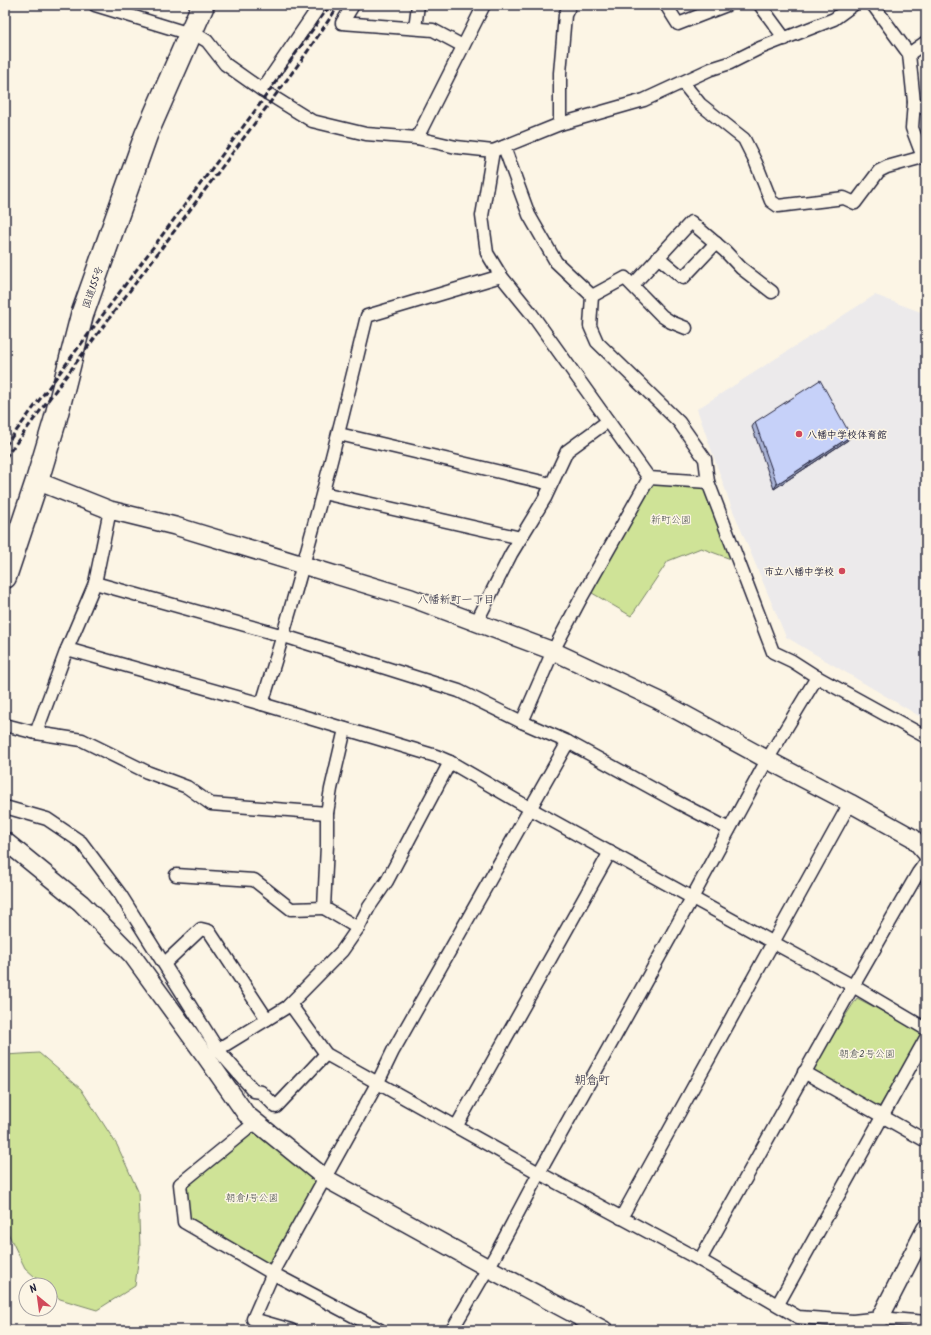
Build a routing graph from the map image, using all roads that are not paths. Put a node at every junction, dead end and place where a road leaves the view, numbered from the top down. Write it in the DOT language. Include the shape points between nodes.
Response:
graph roads {
  1 [pos="95,5"];
  2 [pos="203,5"];
  3 [pos="320,5"];
  4 [pos="354,5"];
  5 [pos="418,5"];
  6 [pos="484,5"];
  7 [pos="570,5"];
  8 [pos="666,5"];
  9 [pos="726,5"];
  10 [pos="760,5"];
  11 [pos="853,5"];
  12 [pos="873,5"];
  13 [pos="415,28"];
  14 [pos="190,34"];
  15 [pos="784,39"];
  16 [pos="926,42"];
  17 [pos="463,46"];
  18 [pos="909,54"];
  19 [pos="683,83"];
  20 [pos="262,90"];
  21 [pos="914,102"];
  22 [pos="926,109"];
  23 [pos="560,124"];
  24 [pos="417,138"];
  25 [pos="498,149"];
  26 [pos="925,158"];
  27 [pos="716,243"];
  28 [pos="658,257"];
  29 [pos="501,276"];
  30 [pos="633,285"];
  31 [pos="772,292"];
  32 [pos="592,296"];
  33 [pos="686,328"];
  34 [pos="608,421"];
  35 [pos="339,434"];
  36 [pos="649,478"];
  37 [pos="37,481"];
  38 [pos="708,482"];
  39 [pos="551,484"];
  40 [pos="323,494"];
  41 [pos="110,510"];
  42 [pos="521,538"];
  43 [pos="302,565"];
  44 [pos="5,577"];
  45 [pos="95,582"];
  46 [pos="477,621"];
  47 [pos="284,636"];
  48 [pos="67,649"];
  49 [pos="553,651"];
  50 [pos="817,676"];
  51 [pos="262,704"];
  52 [pos="522,722"];
  53 [pos="5,725"];
  54 [pos="345,729"];
  55 [pos="36,733"];
  56 [pos="926,737"];
  57 [pos="568,742"];
  58 [pos="767,760"];
  59 [pos="450,762"];
  60 [pos="850,803"];
  61 [pos="5,807"];
  62 [pos="531,809"];
  63 [pos="327,813"];
  64 [pos="729,829"];
  65 [pos="5,841"];
  66 [pos="610,852"];
  67 [pos="926,853"];
  68 [pos="926,862"];
  69 [pos="176,875"];
  70 [pos="692,898"];
  71 [pos="324,908"];
  72 [pos="358,928"];
  73 [pos="774,943"];
  74 [pos="164,963"];
  75 [pos="853,986"];
  76 [pos="290,1004"];
  77 [pos="267,1019"];
  78 [pos="926,1029"];
  79 [pos="926,1038"];
  80 [pos="212,1053"];
  81 [pos="326,1054"];
  82 [pos="804,1072"];
  83 [pos="378,1082"];
  84 [pos="883,1116"];
  85 [pos="256,1122"];
  86 [pos="456,1127"];
  87 [pos="926,1141"];
  88 [pos="539,1173"];
  89 [pos="325,1178"];
  90 [pos="621,1218"];
  91 [pos="926,1228"];
  92 [pos="700,1260"];
  93 [pos="488,1268"];
  94 [pos="272,1273"];
  95 [pos="778,1304"];
  96 [pos="926,1322"];
  97 [pos="876,1324"];
  98 [pos="291,1330"];
  99 [pos="380,1330"];
  100 [pos="452,1330"];
  101 [pos="604,1330"];
  1 -- 14 [label="street"];
  2 -- 14 [label="highway, 国道155号"];
  3 -- 20 [label="street"];
  4 -- 13 [label="street" via="342,23"];
  5 -- 13 [label="street"];
  6 -- 17 [label="street"];
  7 -- 23 [label="street" via="565,15 560,73"];
  8 -- 9 [label="street" via="678,24"];
  10 -- 15 [label="street"];
  11 -- 15 [label="street" via="834,19"];
  12 -- 18 [label="street"];
  13 -- 17 [label="street" via="433,30"];
  14 -- 20 [label="street" via="192,32 207,42 225,64"];
  14 -- 37 [label="highway, 国道155号" via="146,135 84,308"];
  15 -- 19 [label="street"];
  16 -- 18 [label="street"];
  17 -- 24 [label="street"];
  18 -- 21 [label="street"];
  19 -- 23 [label="street" via="644,100"];
  19 -- 26 [label="street" via="700,104 744,139 771,201 778,206 844,198 854,203 879,171"];
  20 -- 24 [label="street" via="312,121 366,134"];
  21 -- 22 [label="street"];
  21 -- 26 [label="street" via="912,128"];
  23 -- 25 [label="street"];
  24 -- 25 [label="street" via="456,147"];
  25 -- 29 [label="street" via="482,216 487,253"];
  25 -- 32 [label="street" via="529,215 556,262"];
  27 -- 28 [label="street" via="683,278"];
  27 -- 28 [label="street" via="690,222"];
  27 -- 31 [label="street" via="741,268"];
  28 -- 30 [label="street"];
  29 -- 34 [label="street"];
  29 -- 35 [label="street" via="367,316"];
  30 -- 32 [label="street" via="625,278"];
  30 -- 33 [label="street" via="662,316"];
  32 -- 38 [label="street" via="590,326 597,342 678,422 706,459"];
  34 -- 36 [label="street"];
  34 -- 39 [label="street" via="567,451"];
  35 -- 39 [label="street"];
  35 -- 40 [label="street"];
  36 -- 38 [label="street"];
  36 -- 49 [label="street"];
  37 -- 41 [label="street"];
  37 -- 44 [label="highway, 国道155号"];
  38 -- 50 [label="street" via="773,652"];
  39 -- 42 [label="street"];
  40 -- 42 [label="street"];
  40 -- 43 [label="street"];
  41 -- 43 [label="street" via="175,526"];
  41 -- 45 [label="street"];
  42 -- 46 [label="street"];
  43 -- 46 [label="street"];
  43 -- 47 [label="street"];
  45 -- 47 [label="street"];
  45 -- 48 [label="street"];
  46 -- 49 [label="street"];
  47 -- 51 [label="street"];
  47 -- 52 [label="street" via="459,691"];
  48 -- 51 [label="street"];
  48 -- 55 [label="street"];
  49 -- 52 [label="street"];
  49 -- 58 [label="street" via="658,700"];
  50 -- 56 [label="street"];
  50 -- 58 [label="street"];
  51 -- 54 [label="street"];
  52 -- 57 [label="street"];
  53 -- 55 [label="street"];
  54 -- 59 [label="street"];
  54 -- 63 [label="street"];
  55 -- 63 [label="street" via="82,740 147,772 186,787 211,804"];
  57 -- 62 [label="street"];
  57 -- 64 [label="street"];
  58 -- 60 [label="street"];
  58 -- 64 [label="street"];
  59 -- 62 [label="street"];
  59 -- 72 [label="street" via="387,882"];
  60 -- 67 [label="street" via="913,838"];
  60 -- 73 [label="street"];
  61 -- 74 [label="street" via="47,819 81,842 120,894"];
  62 -- 66 [label="street"];
  62 -- 83 [label="street" via="393,1051"];
  63 -- 71 [label="street"];
  64 -- 70 [label="street"];
  65 -- 80 [label="street" via="81,903 132,955"];
  66 -- 70 [label="street"];
  66 -- 86 [label="street"];
  68 -- 75 [label="street"];
  69 -- 71 [label="street" via="254,880 291,909"];
  70 -- 73 [label="street"];
  70 -- 88 [label="street"];
  71 -- 72 [label="street"];
  72 -- 76 [label="street" via="342,951"];
  73 -- 75 [label="street"];
  73 -- 90 [label="street"];
  74 -- 77 [label="street" via="201,929 209,930"];
  74 -- 80 [label="street"];
  75 -- 78 [label="street"];
  75 -- 82 [label="street"];
  76 -- 77 [label="street"];
  76 -- 81 [label="street"];
  77 -- 80 [label="street"];
  79 -- 84 [label="street"];
  80 -- 81 [label="street" via="276,1107"];
  80 -- 85 [label="street" via="246,1114"];
  81 -- 83 [label="street"];
  82 -- 84 [label="street"];
  82 -- 92 [label="street"];
  83 -- 86 [label="street"];
  83 -- 89 [label="street"];
  84 -- 87 [label="street"];
  84 -- 95 [label="street"];
  85 -- 89 [label="street"];
  85 -- 94 [label="street" via="180,1184 184,1222"];
  86 -- 88 [label="street"];
  88 -- 90 [label="street"];
  88 -- 93 [label="street"];
  89 -- 93 [label="street"];
  89 -- 94 [label="street"];
  90 -- 92 [label="street"];
  91 -- 97 [label="street"];
  92 -- 95 [label="street"];
  93 -- 100 [label="street"];
  93 -- 101 [label="street"];
  94 -- 98 [label="street" via="253,1319"];
  94 -- 99 [label="street"];
  95 -- 97 [label="street" via="798,1317"];
  96 -- 97 [label="street"];
}
